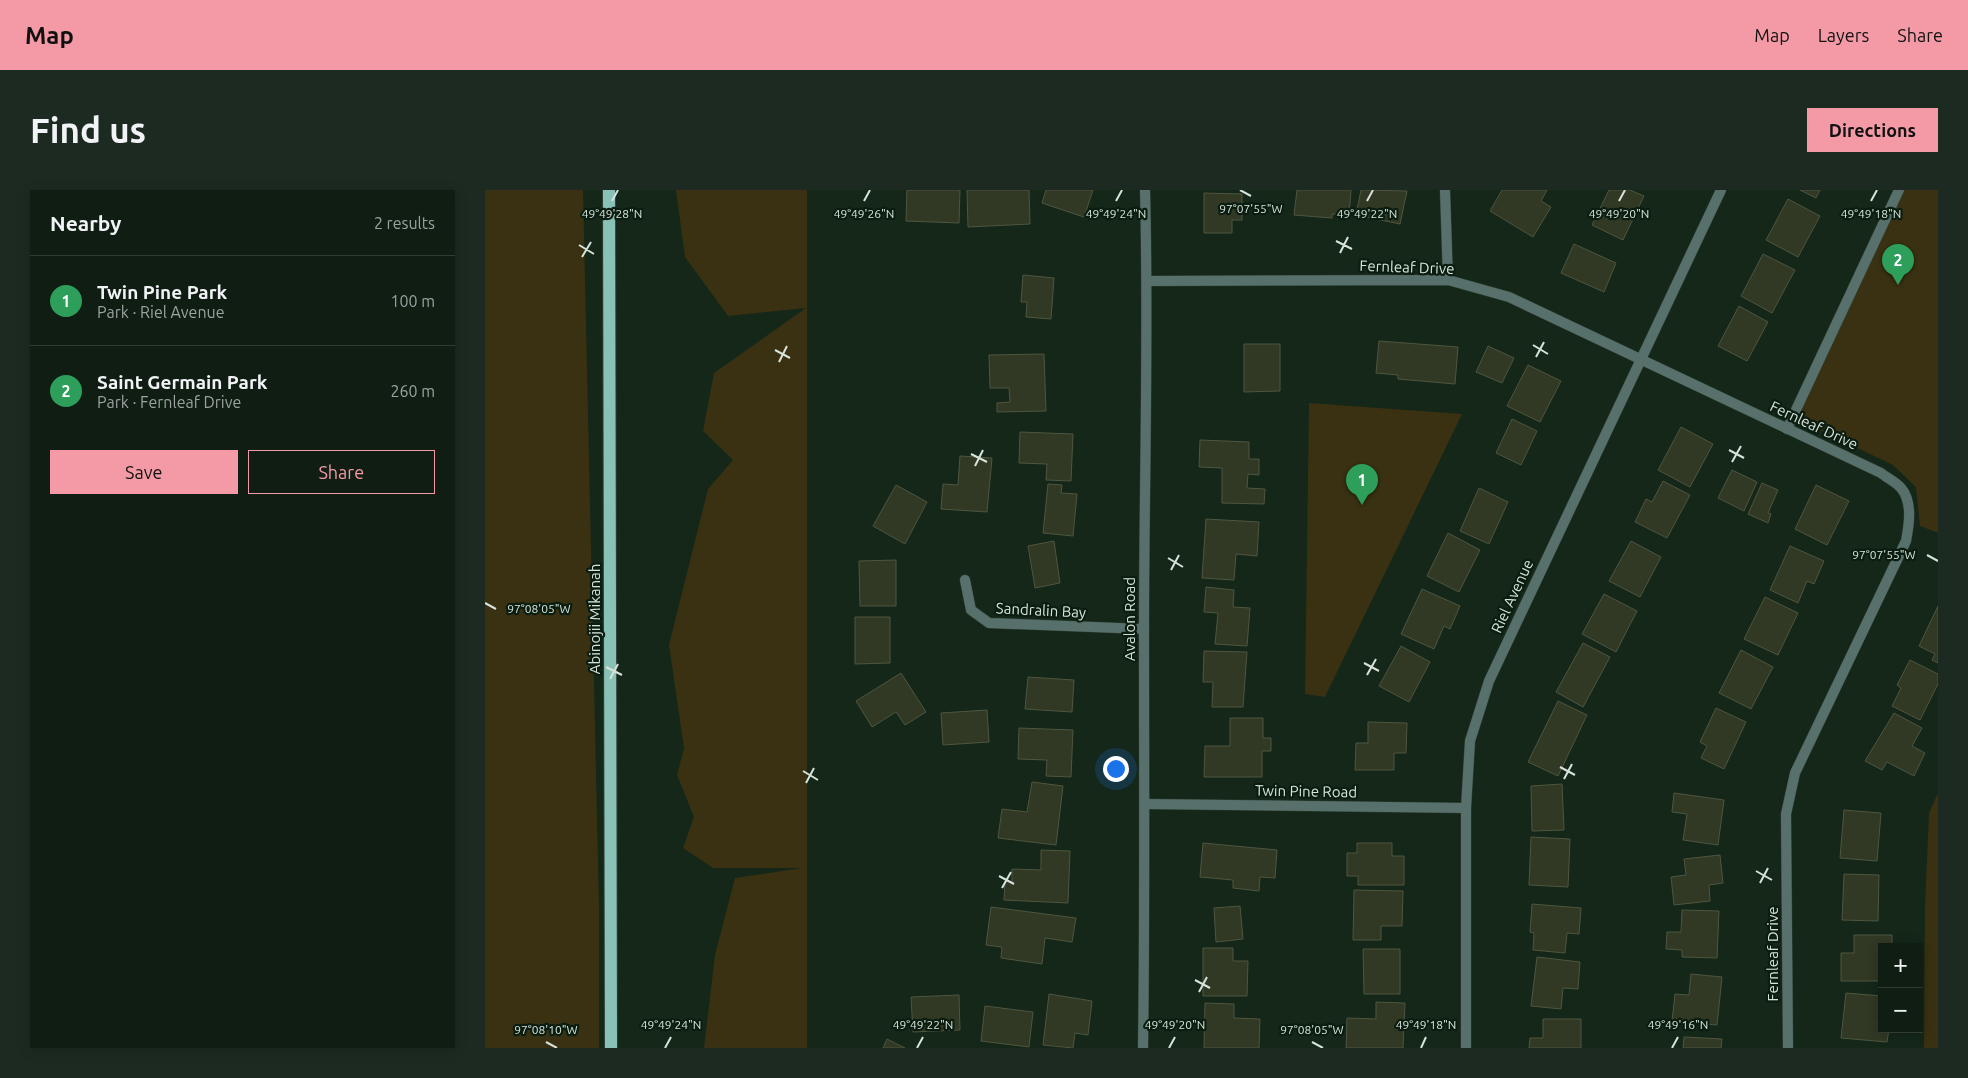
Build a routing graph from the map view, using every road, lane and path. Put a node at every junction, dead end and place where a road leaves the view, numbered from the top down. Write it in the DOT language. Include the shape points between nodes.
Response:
graph roads {
  1 [pos="602,190"];
  2 [pos="609,190"];
  3 [pos="1145,190"];
  4 [pos="1445,190"];
  5 [pos="1721,190"];
  6 [pos="1899,190"];
  7 [pos="609,263"];
  8 [pos="1448,280"];
  9 [pos="1148,281"];
  10 [pos="1641,360"];
  11 [pos="1787,429"];
  12 [pos="965,580"];
  13 [pos="1144,629"];
  14 [pos="1146,804"];
  15 [pos="1466,808"];
  16 [pos="611,1048"];
  17 [pos="1143,1048"];
  18 [pos="1467,1048"];
  19 [pos="1788,1048"];
  1 -- 7 [label="main road"];
  2 -- 7 [label="main road, Abinojii Mikanah"];
  3 -- 9 [label="street, Avalon Road"];
  4 -- 8 [label="street"];
  5 -- 10 [label="street, Riel Avenue"];
  6 -- 11 [label="street"];
  7 -- 16 [label="main road, Abinojii Mikanah"];
  8 -- 9 [label="street, Fernleaf Drive"];
  8 -- 10 [label="street, Fernleaf Drive" via="1509,297"];
  9 -- 13 [label="street, Avalon Road"];
  10 -- 11 [label="street, Fernleaf Drive"];
  10 -- 15 [label="street, Riel Avenue" via="1489,681 1470,741"];
  11 -- 19 [label="street, Fernleaf Drive" via="1881,473 1901,488 1910,520 1906,541 1795,773 1786,814"];
  12 -- 13 [label="street, Sandralin Bay" via="971,610 989,623"];
  13 -- 14 [label="street, Avalon Road"];
  14 -- 15 [label="street, Twin Pine Road"];
  14 -- 17 [label="street, Avalon Road"];
  15 -- 18 [label="street, Riel Avenue"];
}
